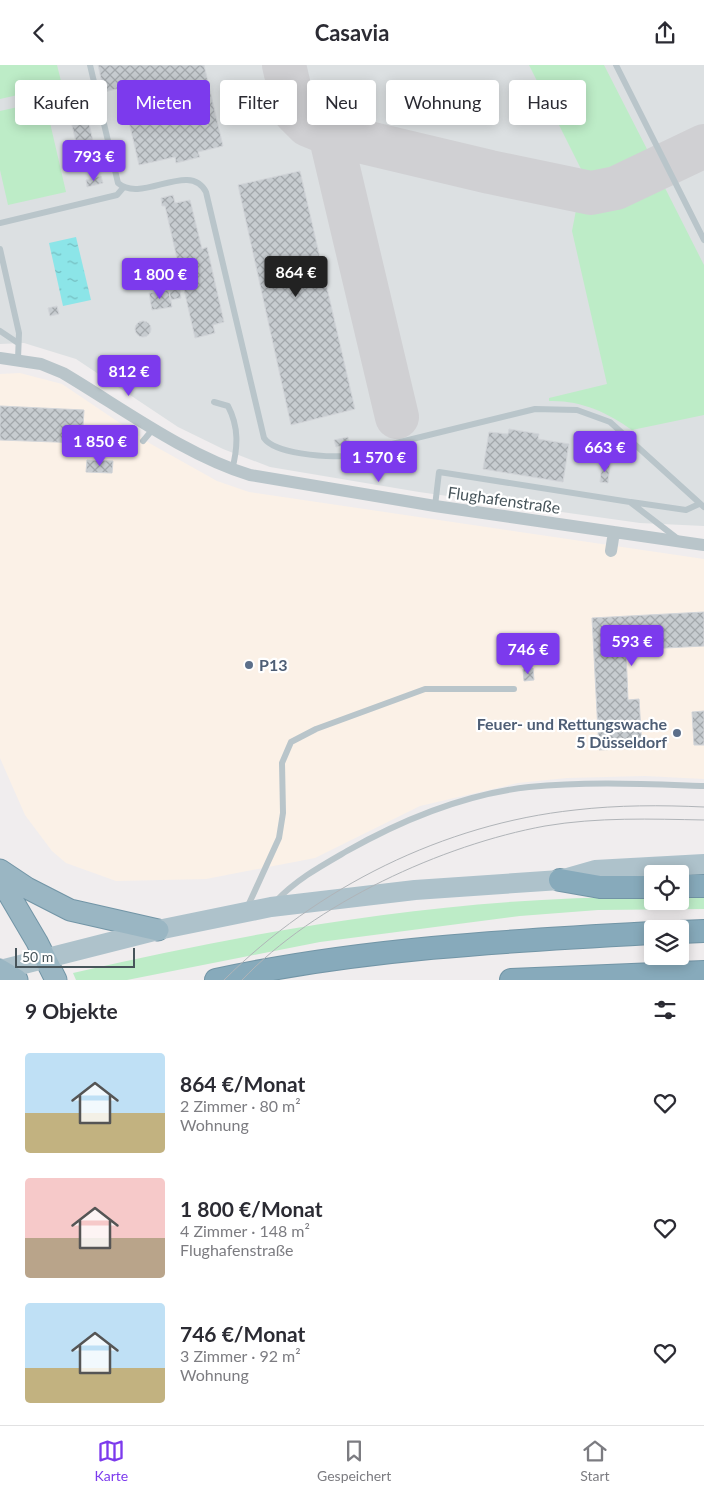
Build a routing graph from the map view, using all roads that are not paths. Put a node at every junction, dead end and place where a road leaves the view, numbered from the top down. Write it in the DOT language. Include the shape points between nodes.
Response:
graph roads {
  1 [pos="90,65"];
  2 [pos="616,65"];
  3 [pos="123,188"];
  4 [pos="0,223"];
  5 [pos="704,240"];
  6 [pos="0,249"];
  7 [pos="0,331"];
  8 [pos="18,343"];
  9 [pos="0,358"];
  10 [pos="18,359"];
  11 [pos="214,402"];
  12 [pos="154,428"];
  13 [pos="143,441"];
  14 [pos="232,469"];
  15 [pos="630,502"];
  16 [pos="435,506"];
  17 [pos="702,506"];
  18 [pos="614,533"];
  19 [pos="683,542"];
  20 [pos="704,545"];
  21 [pos="611,551"];
  22 [pos="514,689"];
  23 [pos="704,786"];
  24 [pos="704,864"];
  25 [pos="0,870"];
  26 [pos="0,879"];
  27 [pos="560,880"];
  28 [pos="689,886"];
  29 [pos="704,886"];
  30 [pos="644,887"];
  31 [pos="271,907"];
  32 [pos="245,912"];
  33 [pos="158,930"];
  34 [pos="704,931"];
  35 [pos="689,932"];
  36 [pos="644,933"];
  37 [pos="46,958"];
  38 [pos="704,971"];
  39 [pos="8,973"];
  40 [pos="56,979"];
  41 [pos="216,980"];
  42 [pos="512,980"];
  1 -- 3 [label="lane" via="115,175"];
  2 -- 5 [label="lane"];
  3 -- 4 [label="lane" via="117,195"];
  3 -- 17 [label="lane" via="132,190 190,180 203,186 268,445 277,449 343,456 535,409 577,410 610,422"];
  6 -- 8 [label="lane" via="19,333"];
  7 -- 8 [label="lane"];
  8 -- 10 [label="lane"];
  9 -- 10 [label="street, Flughafenstraße"];
  10 -- 12 [label="street, Flughafenstraße" via="63,373"];
  11 -- 14 [label="lane" via="228,406 233,416 238,441"];
  12 -- 13 [label="lane"];
  12 -- 14 [label="street, Flughafenstraße"];
  14 -- 16 [label="street, Flughafenstraße" via="250,475"];
  15 -- 16 [label="lane" via="439,472"];
  15 -- 17 [label="lane" via="686,510"];
  15 -- 19 [label="lane"];
  16 -- 18 [label="street, Flughafenstraße"];
  18 -- 19 [label="street, Flughafenstraße"];
  18 -- 21 [label="street"];
  19 -- 20 [label="street, Flughafenstraße"];
  22 -- 32 [label="lane" via="425,689 316,729 291,743 282,763 283,813 279,838"];
  23 -- 31 [label="lane" via="570,784 500,792 460,803 361,843 306,874"];
  24 -- 27 [label="main road" via="595,870"];
  25 -- 33 [label="highway" via="27,889 70,910"];
  26 -- 37 [label="highway"];
  27 -- 30 [label="highway" via="600,887"];
  27 -- 31 [label="main road" via="356,895"];
  28 -- 29 [label="highway"];
  31 -- 32 [label="main road"];
  32 -- 33 [label="main road"];
  33 -- 37 [label="main road"];
  34 -- 35 [label="highway"];
  36 -- 41 [label="highway" via="365,954"];
  37 -- 39 [label="main road"];
  37 -- 40 [label="highway"];
  38 -- 42 [label="highway"];
}
